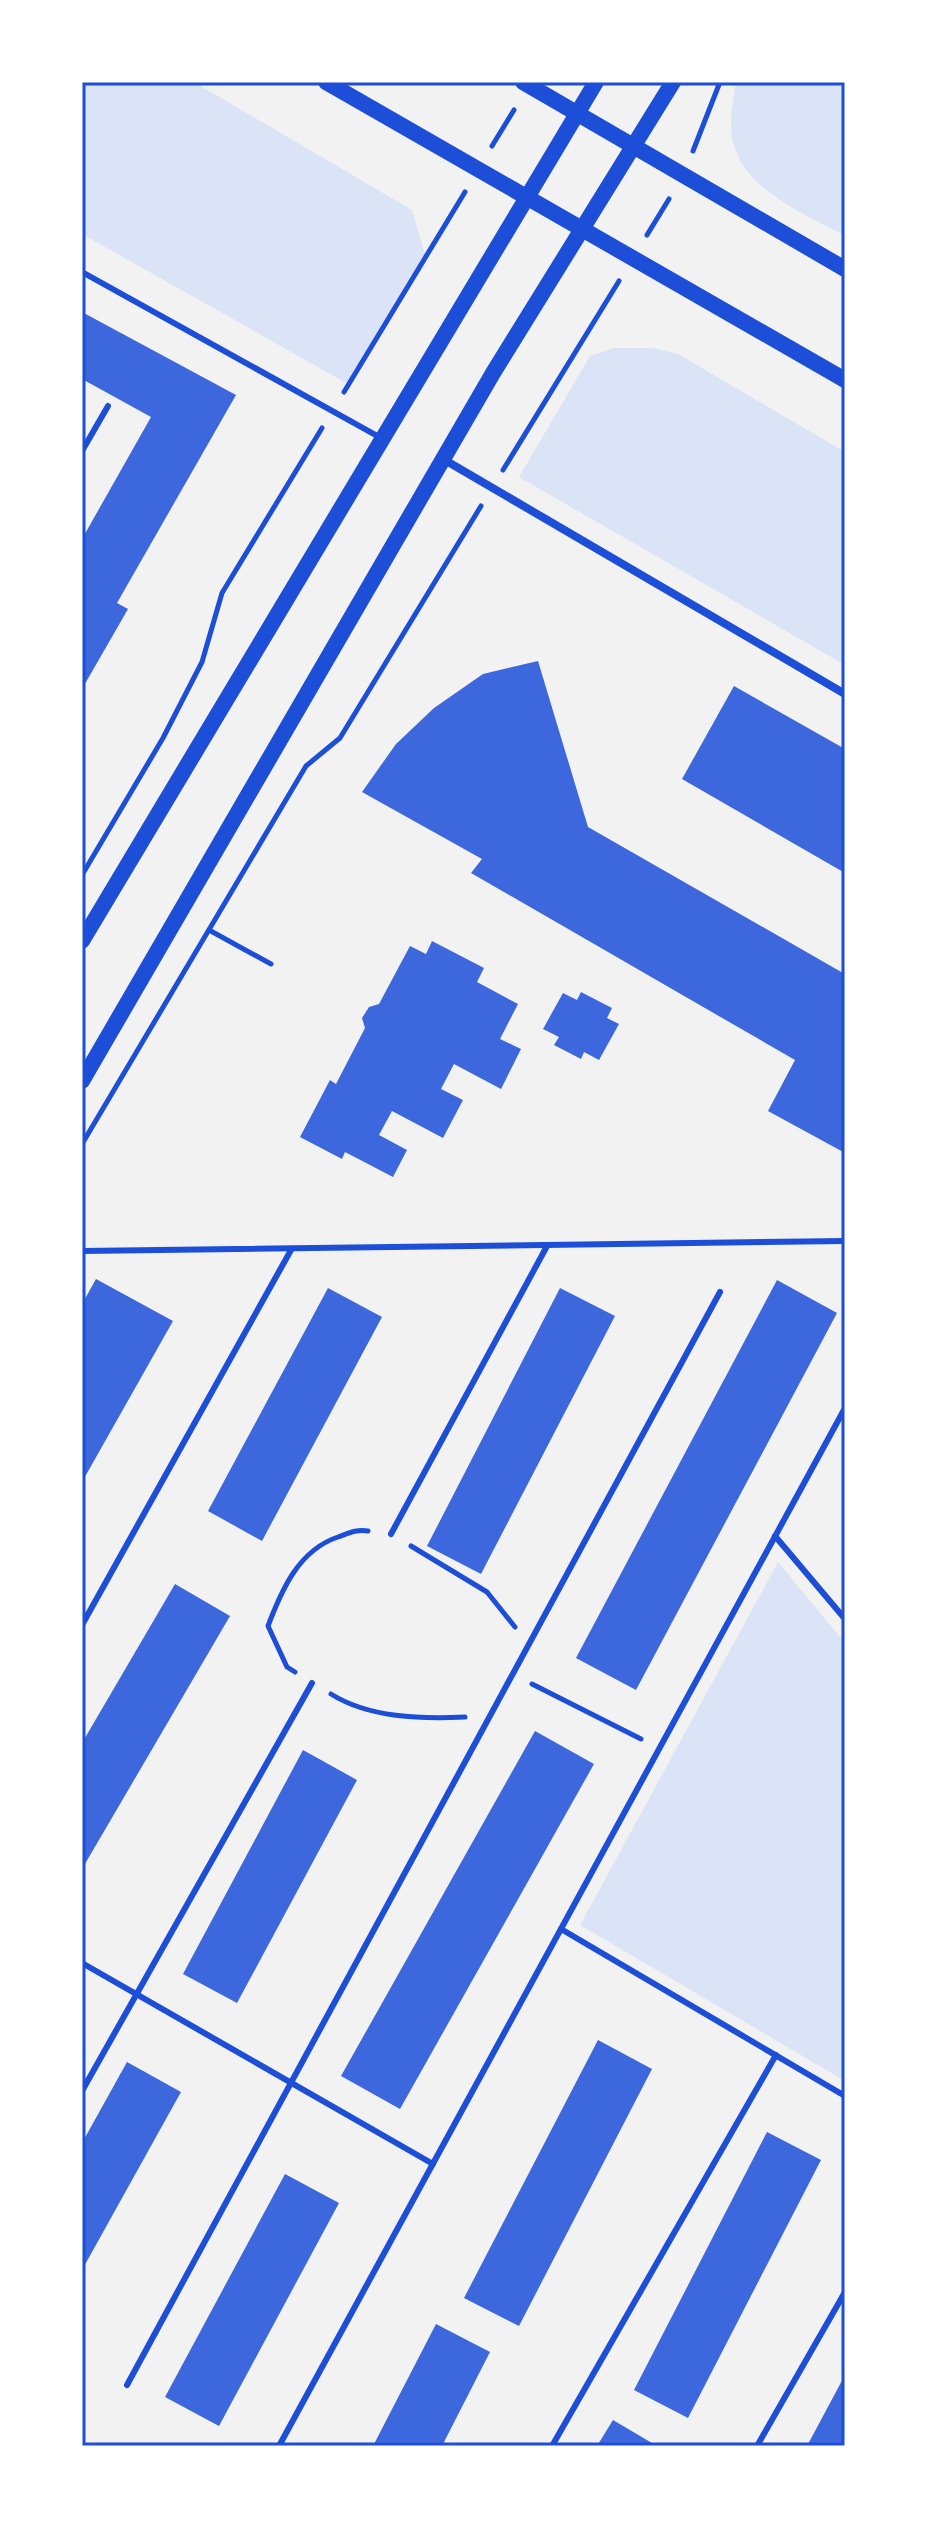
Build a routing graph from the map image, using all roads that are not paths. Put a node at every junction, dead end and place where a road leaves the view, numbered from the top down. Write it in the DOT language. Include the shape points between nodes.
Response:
graph roads {
  1 [pos="326,82"];
  2 [pos="596,82"];
  3 [pos="673,82"];
  4 [pos="526,84"];
  5 [pos="577,112"];
  6 [pos="633,144"];
  7 [pos="525,197"];
  8 [pos="582,228"];
  9 [pos="845,269"];
  10 [pos="82,272"];
  11 [pos="845,380"];
  12 [pos="108,406"];
  13 [pos="381,438"];
  14 [pos="82,451"];
  15 [pos="443,459"];
  16 [pos="845,694"];
  17 [pos="82,941"];
  18 [pos="82,1081"];
  19 [pos="845,1241"];
  20 [pos="547,1246"];
  21 [pos="291,1250"];
  22 [pos="82,1251"];
  23 [pos="720,1292"];
  24 [pos="845,1408"];
  25 [pos="391,1534"];
  26 [pos="775,1536"];
  27 [pos="845,1619"];
  28 [pos="82,1625"];
  29 [pos="312,1683"];
  30 [pos="561,1929"];
  31 [pos="82,1963"];
  32 [pos="136,1994"];
  33 [pos="776,2055"];
  34 [pos="291,2083"];
  35 [pos="82,2091"];
  36 [pos="845,2096"];
  37 [pos="433,2164"];
  38 [pos="845,2292"];
  39 [pos="127,2385"];
  40 [pos="279,2446"];
  41 [pos="552,2446"];
  42 [pos="757,2446"];
  1 -- 7 [label="main road"];
  2 -- 5 [label="main road"];
  3 -- 6 [label="main road"];
  4 -- 5 [label="main road"];
  5 -- 6 [label="main road"];
  5 -- 7 [label="main road"];
  6 -- 8 [label="main road"];
  6 -- 9 [label="main road"];
  7 -- 8 [label="main road"];
  7 -- 13 [label="main road"];
  8 -- 11 [label="main road"];
  8 -- 15 [label="main road"];
  10 -- 13 [label="lane"];
  12 -- 14 [label="lane"];
  13 -- 17 [label="main road"];
  15 -- 16 [label="street"];
  15 -- 18 [label="main road"];
  19 -- 20 [label="lane"];
  20 -- 21 [label="lane"];
  20 -- 25 [label="lane"];
  21 -- 22 [label="lane"];
  21 -- 28 [label="lane"];
  23 -- 34 [label="lane"];
  24 -- 26 [label="lane"];
  26 -- 27 [label="lane"];
  26 -- 30 [label="lane"];
  29 -- 32 [label="lane"];
  30 -- 33 [label="lane"];
  30 -- 37 [label="lane"];
  31 -- 32 [label="lane"];
  32 -- 34 [label="lane"];
  32 -- 35 [label="lane"];
  33 -- 36 [label="lane"];
  33 -- 41 [label="lane"];
  34 -- 37 [label="lane"];
  34 -- 39 [label="lane"];
  37 -- 40 [label="lane"];
  38 -- 42 [label="lane"];
}
